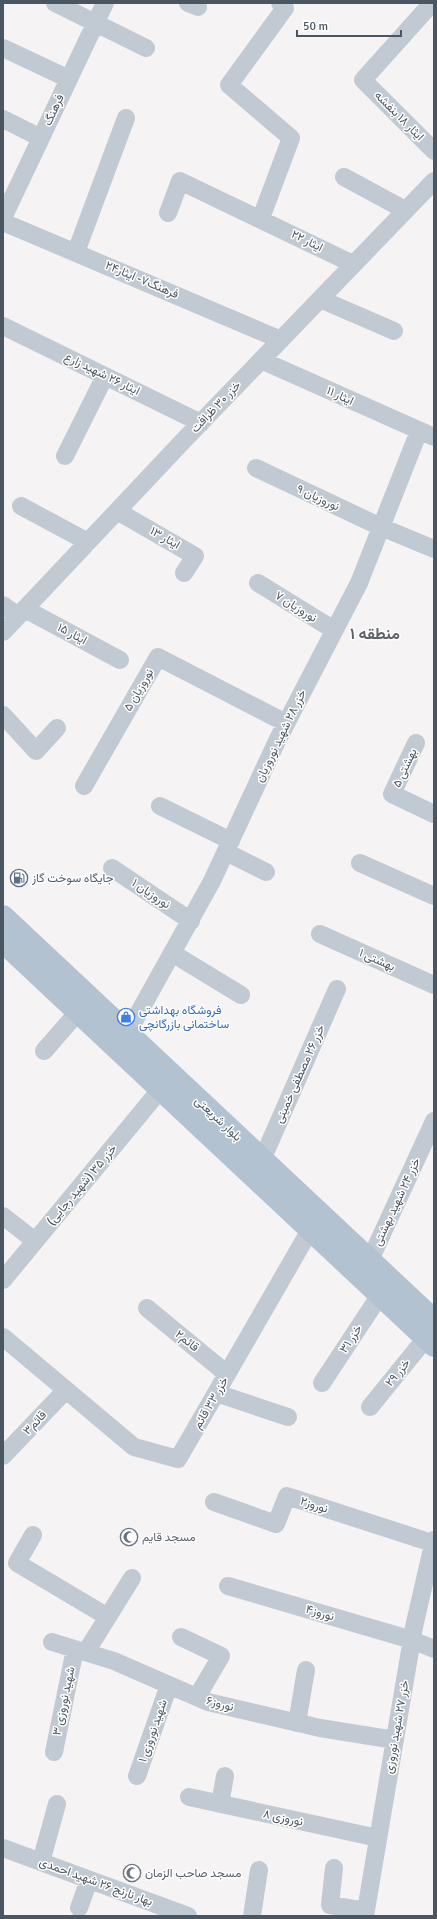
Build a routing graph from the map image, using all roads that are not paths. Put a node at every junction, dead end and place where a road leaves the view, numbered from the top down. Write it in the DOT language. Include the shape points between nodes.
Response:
graph roads {
  1 [pos="55,3"];
  2 [pos="105,3"];
  3 [pos="280,3"];
  4 [pos="432,3"];
  5 [pos="95,24"];
  6 [pos="3,48"];
  7 [pos="146,48"];
  8 [pos="69,79"];
  9 [pos="126,118"];
  10 [pos="3,119"];
  11 [pos="41,138"];
  12 [pos="434,151"];
  13 [pos="344,177"];
  14 [pos="433,183"];
  15 [pos="9,188"];
  16 [pos="405,210"];
  17 [pos="168,213"];
  18 [pos="3,218"];
  19 [pos="261,218"];
  20 [pos="3,222"];
  21 [pos="76,252"];
  22 [pos="354,264"];
  23 [pos="320,299"];
  24 [pos="3,326"];
  25 [pos="394,331"];
  26 [pos="281,340"];
  27 [pos="261,360"];
  28 [pos="105,376"];
  29 [pos="201,422"];
  30 [pos="427,434"];
  31 [pos="65,456"];
  32 [pos="256,468"];
  33 [pos="21,506"];
  34 [pos="117,510"];
  35 [pos="381,527"];
  36 [pos="88,542"];
  37 [pos="434,549"];
  38 [pos="184,573"];
  39 [pos="258,583"];
  40 [pos="3,605"];
  41 [pos="21,612"];
  42 [pos="334,630"];
  43 [pos="3,632"];
  44 [pos="120,660"];
  45 [pos="3,715"];
  46 [pos="286,723"];
  47 [pos="57,728"];
  48 [pos="416,743"];
  49 [pos="84,786"];
  50 [pos="160,806"];
  51 [pos="434,814"];
  52 [pos="228,846"];
  53 [pos="360,863"];
  54 [pos="112,868"];
  55 [pos="266,872"];
  56 [pos="434,896"];
  57 [pos="3,916"];
  58 [pos="191,921"];
  59 [pos="320,934"];
  60 [pos="3,942"];
  61 [pos="172,953"];
  62 [pos="434,985"];
  63 [pos="337,989"];
  64 [pos="241,995"];
  65 [pos="77,1012"];
  66 [pos="127,1034"];
  67 [pos="44,1051"];
  68 [pos="160,1090"];
  69 [pos="434,1121"];
  70 [pos="430,1141"];
  71 [pos="262,1160"];
  72 [pos="3,1216"];
  73 [pos="310,1230"];
  74 [pos="35,1241"];
  75 [pos="370,1260"];
  76 [pos="3,1280"];
  77 [pos="380,1295"];
  78 [pos="147,1308"];
  79 [pos="431,1335"];
  80 [pos="3,1337"];
  81 [pos="227,1374"];
  82 [pos="322,1383"];
  83 [pos="66,1390"];
  84 [pos="216,1393"];
  85 [pos="370,1407"];
  86 [pos="288,1417"];
  87 [pos="3,1456"];
  88 [pos="214,1502"];
  89 [pos="33,1535"];
  90 [pos="433,1541"];
  91 [pos="132,1578"];
  92 [pos="228,1586"];
  93 [pos="108,1617"];
  94 [pos="181,1637"];
  95 [pos="412,1640"];
  96 [pos="52,1642"];
  97 [pos="434,1649"];
  98 [pos="80,1651"];
  99 [pos="306,1670"];
  100 [pos="169,1685"];
  101 [pos="196,1697"];
  102 [pos="297,1722"];
  103 [pos="394,1740"];
  104 [pos="54,1752"];
  105 [pos="137,1776"];
  106 [pos="225,1776"];
  107 [pos="189,1797"];
  108 [pos="57,1804"];
  109 [pos="220,1804"];
  110 [pos="378,1838"];
  111 [pos="3,1848"];
  112 [pos="41,1862"];
  113 [pos="334,1868"];
  114 [pos="259,1870"];
  115 [pos="89,1880"];
  116 [pos="79,1908"];
  117 [pos="161,1911"];
  118 [pos="365,1913"];
  119 [pos="188,1916"];
  120 [pos="252,1916"];
  1 -- 5 [label="street"];
  2 -- 5 [label="street, فرهنگ"];
  3 -- 19 [label="street" via="285,8 229,85 290,138"];
  4 -- 12 [label="street, ایثار ۱۸ بنفشه" via="363,80"];
  5 -- 7 [label="street"];
  5 -- 8 [label="street, فرهنگ"];
  6 -- 8 [label="street"];
  8 -- 11 [label="street, فرهنگ"];
  9 -- 21 [label="street"];
  10 -- 11 [label="street"];
  11 -- 15 [label="street, فرهنگ"];
  13 -- 16 [label="street"];
  14 -- 16 [label="street, خزر ۳۰ ظرافت"];
  15 -- 18 [label="street, فرهنگ"];
  16 -- 22 [label="street, خزر ۳۰ ظرافت"];
  17 -- 19 [label="street, ایثار ۲۲" via="180,181"];
  19 -- 22 [label="street, ایثار ۲۲"];
  20 -- 21 [label="street, فرهنگ۷- ایثار۲۴"];
  21 -- 26 [label="street, فرهنگ۷- ایثار۲۴"];
  22 -- 23 [label="street, خزر ۳۰ ظرافت"];
  23 -- 25 [label="street"];
  23 -- 26 [label="street, خزر ۳۰ ظرافت"];
  24 -- 28 [label="street, ایثار ۲۶ شهید زارع"];
  26 -- 27 [label="street, خزر ۳۰ ظرافت"];
  27 -- 29 [label="street, خزر ۳۰ ظرافت"];
  27 -- 30 [label="street, ایثار ۱۱"];
  28 -- 29 [label="street, ایثار ۲۶ شهید زارع"];
  28 -- 31 [label="street"];
  29 -- 34 [label="street, خزر ۳۰ ظرافت"];
  30 -- 35 [label="street, خزر ۲۸ شهید نوروزیان"];
  32 -- 35 [label="street, نوروزیان ۹"];
  33 -- 36 [label="street"];
  34 -- 36 [label="street, خزر ۳۰ ظرافت"];
  34 -- 38 [label="street, ایثار ۱۳" via="196,556"];
  35 -- 37 [label="street, نوروزیان ۹"];
  35 -- 42 [label="street, خزر ۲۸ شهید نوروزیان" via="359,583"];
  36 -- 41 [label="street, خزر ۳۰ ظرافت"];
  39 -- 42 [label="street, نوروزیان ۷"];
  40 -- 41 [label="street, ایثار ۱۵"];
  41 -- 43 [label="street, خزر ۳۰ ظرافت"];
  41 -- 44 [label="street, ایثار ۱۵"];
  42 -- 46 [label="street, خزر ۲۸ شهید نوروزیان"];
  45 -- 47 [label="street" via="36,751"];
  46 -- 49 [label="street, نوروزیان ۵" via="158,657"];
  46 -- 52 [label="street, خزر ۲۸ شهید نوروزیان"];
  48 -- 51 [label="street, بهشتی ۵" via="392,794"];
  50 -- 52 [label="street"];
  52 -- 55 [label="street"];
  52 -- 58 [label="street, خزر ۲۸ شهید نوروزیان"];
  53 -- 56 [label="street"];
  54 -- 58 [label="street, نوروزیان ۱"];
  57 -- 66 [label="main road, بلوار شریعتی"];
  58 -- 61 [label="street, خزر ۲۸ شهید نوروزیان"];
  59 -- 62 [label="street, بهشتی ۱"];
  60 -- 65 [label="main road, بلوار شریعتی"];
  61 -- 64 [label="street"];
  61 -- 66 [label="street, خزر ۲۸ شهید نوروزیان"];
  63 -- 71 [label="street, خزر ۲۶ مصطفی خمینی"];
  65 -- 67 [label="street"];
  65 -- 68 [label="main road, بلوار شریعتی"];
  66 -- 71 [label="main road, بلوار شریعتی"];
  68 -- 73 [label="main road, بلوار شریعتی"];
  68 -- 74 [label="street, خزر ۳۵ (شهید رجایی)"];
  69 -- 70 [label="street, خزر ۲۴ شهید بهشتی"];
  70 -- 75 [label="street, خزر ۲۴ شهید بهشتی"];
  71 -- 75 [label="main road, بلوار شریعتی"];
  72 -- 74 [label="street"];
  73 -- 77 [label="main road, بلوار شریعتی"];
  73 -- 81 [label="street, خزر ۳۳ قائم"];
  74 -- 76 [label="street, خزر ۳۵ (شهید رجایی)"];
  75 -- 79 [label="main road, بلوار شریعتی"];
  77 -- 79 [label="main road, بلوار شریعتی"];
  77 -- 82 [label="street, خزر ۳۱"];
  78 -- 81 [label="street, قائم۲"];
  79 -- 85 [label="street, خزر ۲۹"];
  80 -- 83 [label="street"];
  81 -- 84 [label="street, خزر ۳۳ قائم"];
  83 -- 84 [label="street, خزر ۳۳ قائم" via="134,1447 178,1459"];
  83 -- 87 [label="street, قائم۳"];
  84 -- 86 [label="street"];
  88 -- 90 [label="street, نوروز۲" via="276,1524 287,1496"];
  89 -- 93 [label="street" via="17,1562"];
  90 -- 95 [label="street, خزر ۲۷ شهید نوروزی"];
  91 -- 93 [label="street"];
  92 -- 95 [label="street, نوروز۴"];
  93 -- 98 [label="street"];
  94 -- 101 [label="street" via="220,1656"];
  95 -- 97 [label="street, نوروز۴"];
  95 -- 103 [label="street, خزر ۲۷ شهید نوروزی"];
  96 -- 98 [label="street, نوروز۶"];
  98 -- 100 [label="street, نوروز۶" via="114,1661"];
  98 -- 104 [label="street, شهید نوروزی ۳"];
  99 -- 102 [label="street"];
  100 -- 101 [label="street, نوروز۶"];
  100 -- 105 [label="street, شهید نوروزی ۱"];
  101 -- 102 [label="street, نوروز۶"];
  102 -- 103 [label="street, نوروز۶"];
  103 -- 110 [label="street, خزر ۲۷ شهید نوروزی"];
  106 -- 109 [label="street"];
  107 -- 109 [label="street, نوروزی ۸"];
  108 -- 112 [label="street"];
  109 -- 110 [label="street, نوروزی ۸"];
  110 -- 118 [label="street, خزر ۲۷ شهید نوروزی"];
  111 -- 112 [label="street, بهار نارنج ۲۶ شهید احمدی"];
  112 -- 115 [label="street, بهار نارنج ۲۶ شهید احمدی"];
  113 -- 118 [label="street" via="330,1905"];
  114 -- 120 [label="street"];
  115 -- 116 [label="street"];
  115 -- 117 [label="street, بهار نارنج ۲۶ شهید احمدی"];
  117 -- 119 [label="street, بهار نارنج ۲۶ شهید احمدی"];
}
